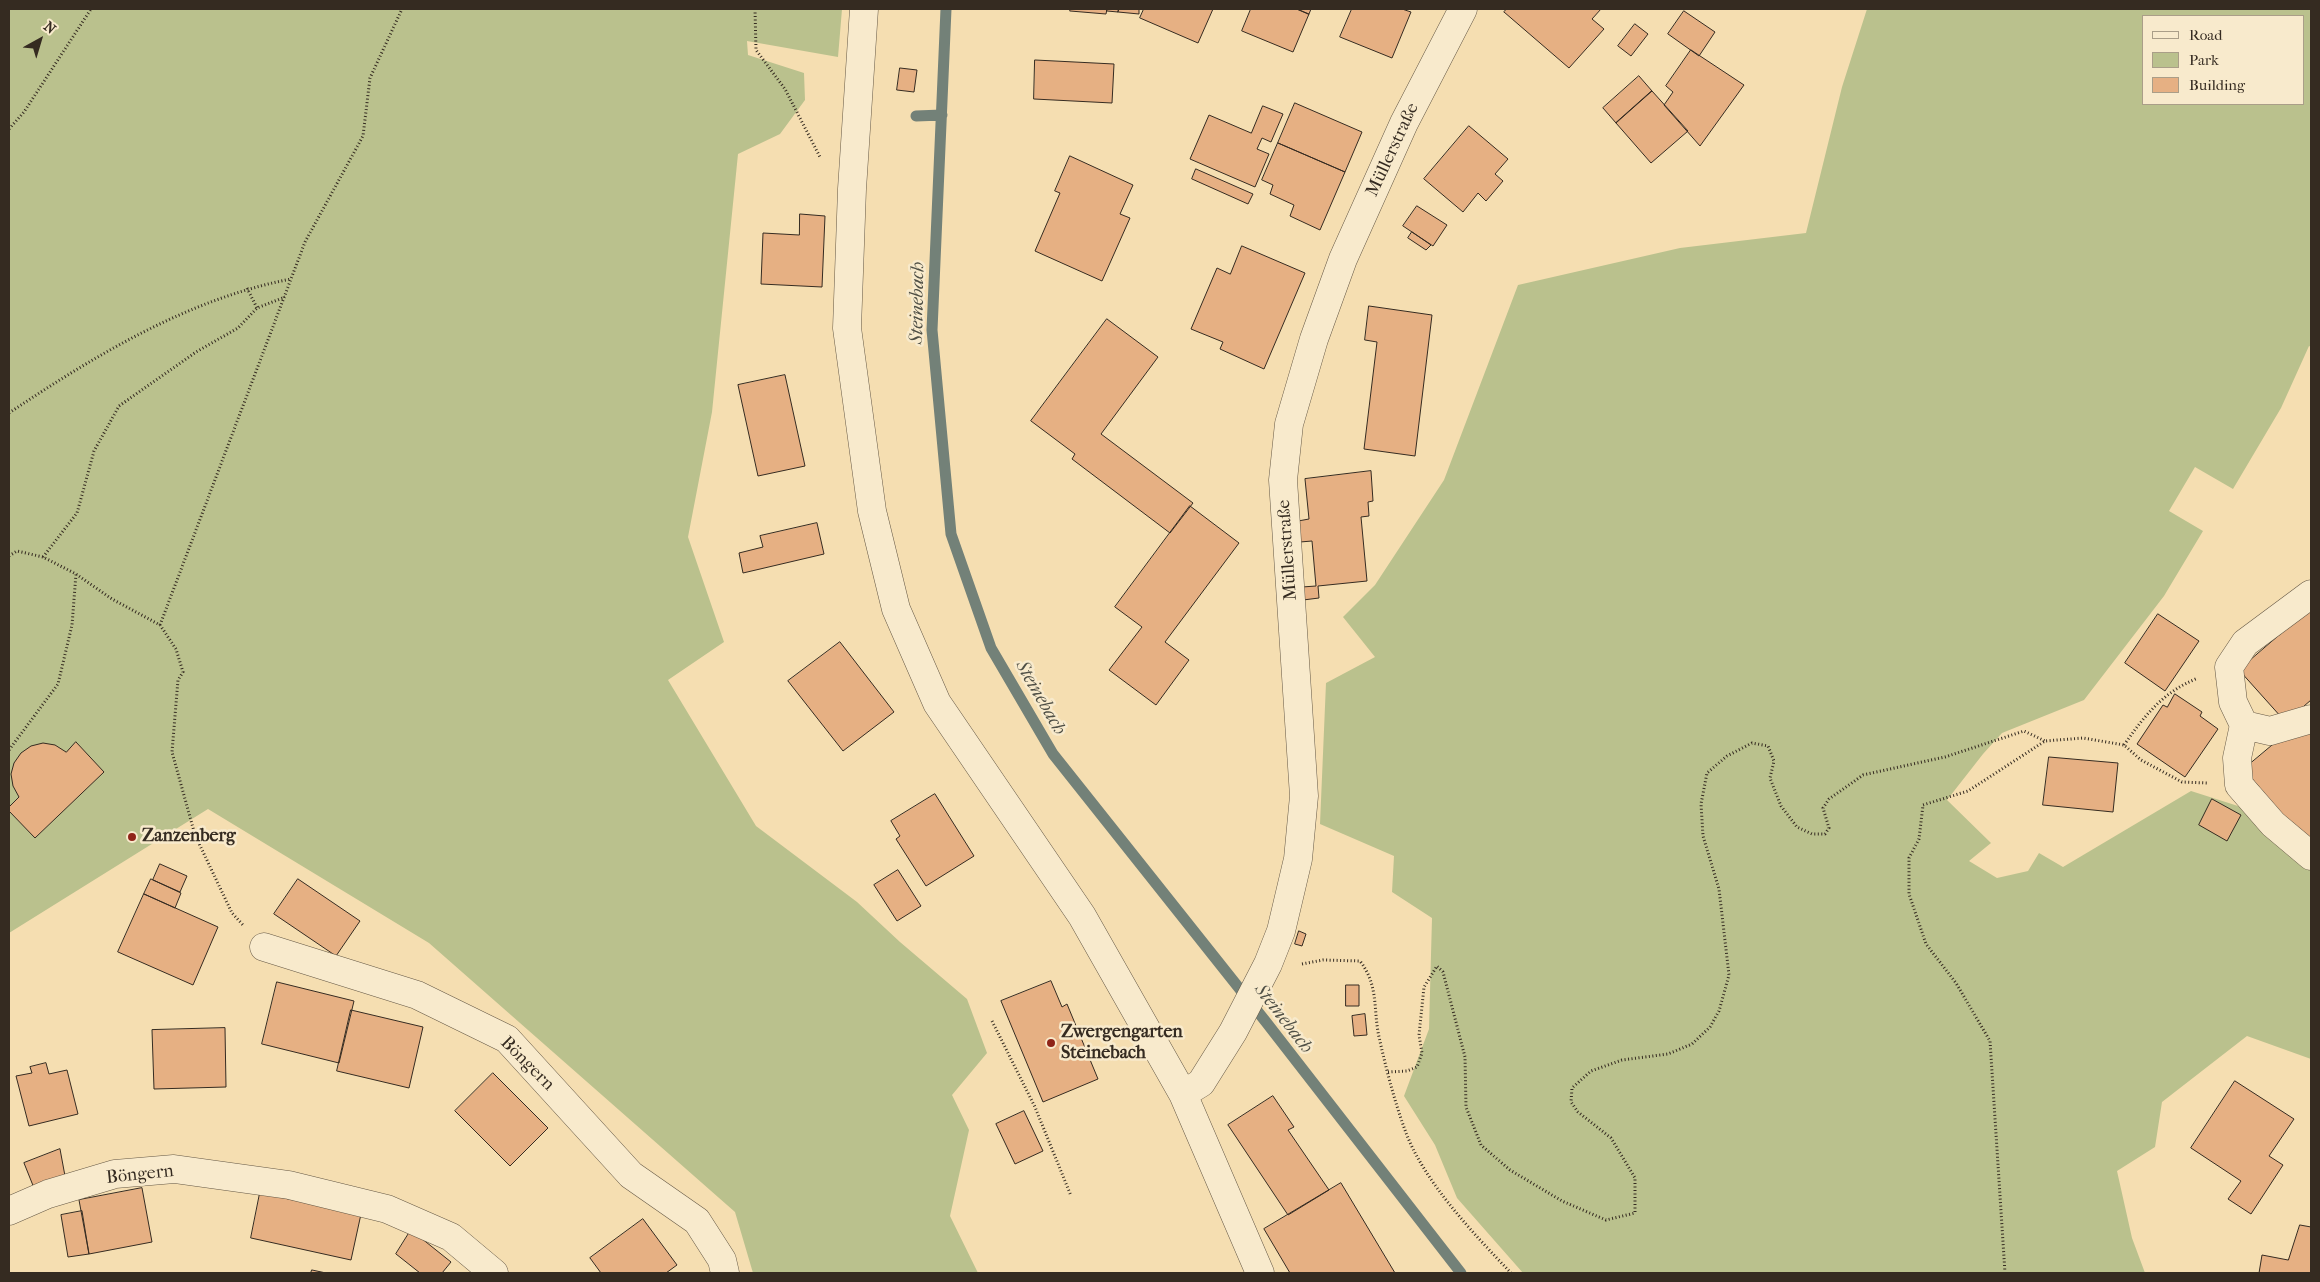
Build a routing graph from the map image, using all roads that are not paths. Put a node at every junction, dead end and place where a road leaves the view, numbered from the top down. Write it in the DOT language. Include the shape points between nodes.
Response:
graph roads {
  1 [pos="864,9"];
  2 [pos="1463,9"];
  3 [pos="2311,594"];
  4 [pos="2311,719"];
  5 [pos="2244,724"];
  6 [pos="2311,856"];
  7 [pos="264,947"];
  8 [pos="1183,1094"];
  9 [pos="9,1211"];
  10 [pos="494,1273"];
  11 [pos="726,1273"];
  12 [pos="1260,1273"];
  1 -- 8 [label="street" via="847,328 872,511 896,609 937,703 1082,916"];
  2 -- 8 [label="street, Müllerstraße" via="1404,123 1343,260 1314,339 1289,424 1283,480 1304,796 1298,858 1281,931 1264,971 1233,1032 1201,1083"];
  3 -- 5 [label="street" via="2245,643 2229,667 2233,702"];
  4 -- 5 [label="street" via="2270,730"];
  5 -- 6 [label="street" via="2237,758 2239,785 2273,824"];
  7 -- 11 [label="street, Böngern" via="417,995 507,1039 631,1175 697,1221 722,1260"];
  8 -- 12 [label="street"];
  9 -- 10 [label="street, Böngern" via="48,1194 115,1174 174,1169 290,1186 387,1209 451,1237"];
}
